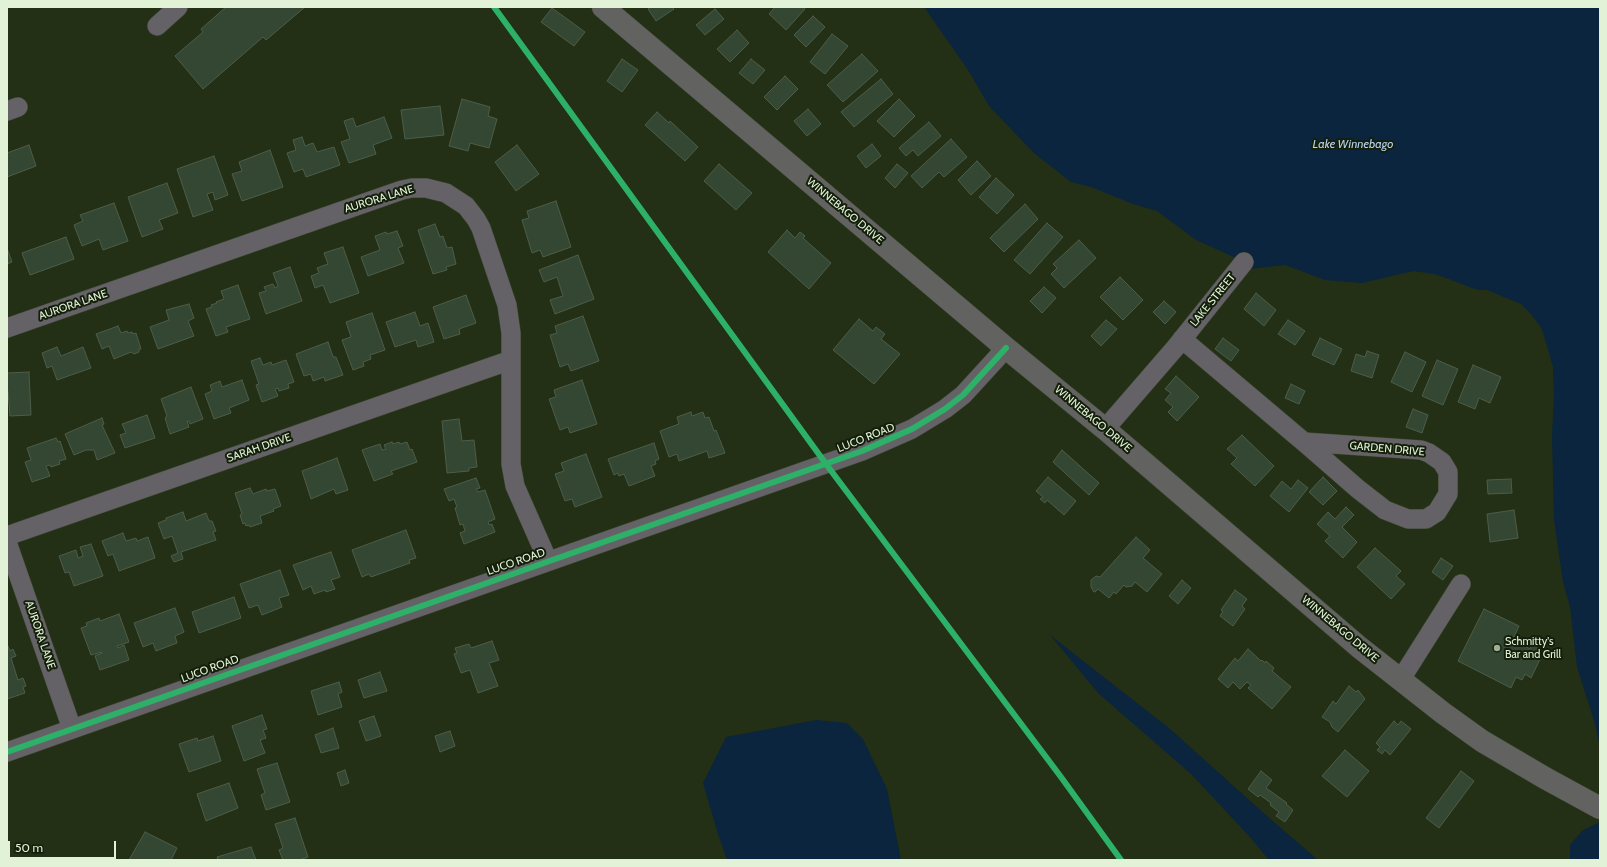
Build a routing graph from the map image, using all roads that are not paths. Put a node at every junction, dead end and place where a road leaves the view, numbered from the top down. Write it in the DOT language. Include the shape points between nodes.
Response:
graph roads {
  1 [pos="603,7"];
  2 [pos="173,9"];
  3 [pos="157,26"];
  4 [pos="1244,262"];
  5 [pos="7,328"];
  6 [pos="1182,339"];
  7 [pos="1006,348"];
  8 [pos="510,360"];
  9 [pos="1105,429"];
  10 [pos="1304,442"];
  11 [pos="7,536"];
  12 [pos="7,542"];
  13 [pos="548,561"];
  14 [pos="1461,584"];
  15 [pos="1401,680"];
  16 [pos="72,729"];
  17 [pos="7,752"];
  18 [pos="1600,808"];
  1 -- 7 [label="main road, WINNEBAGO DRIVE"];
  2 -- 3 [label="street"];
  4 -- 6 [label="street, LAKE STREET"];
  5 -- 8 [label="street, AURORA LANE" via="398,191 426,188 439,190 458,199 480,225 507,305 511,332"];
  6 -- 9 [label="street"];
  6 -- 10 [label="street, GARDEN DRIVE"];
  7 -- 9 [label="main road, WINNEBAGO DRIVE"];
  7 -- 13 [label="street, LUCO ROAD" via="963,395 941,412 895,437 819,467"];
  8 -- 11 [label="street, SARAH DRIVE"];
  8 -- 13 [label="street, AURORA LANE" via="512,473 515,486"];
  9 -- 15 [label="main road, WINNEBAGO DRIVE"];
  10 -- 10 [label="street, GARDEN DRIVE" via="1385,510 1408,519 1426,519 1437,512 1448,494 1448,472 1442,462 1421,450"];
  12 -- 16 [label="street, AURORA LANE"];
  13 -- 16 [label="street, LUCO ROAD"];
  14 -- 15 [label="street"];
  15 -- 18 [label="main road, WINNEBAGO DRIVE" via="1482,741"];
  16 -- 17 [label="street, LUCO ROAD"];
}
